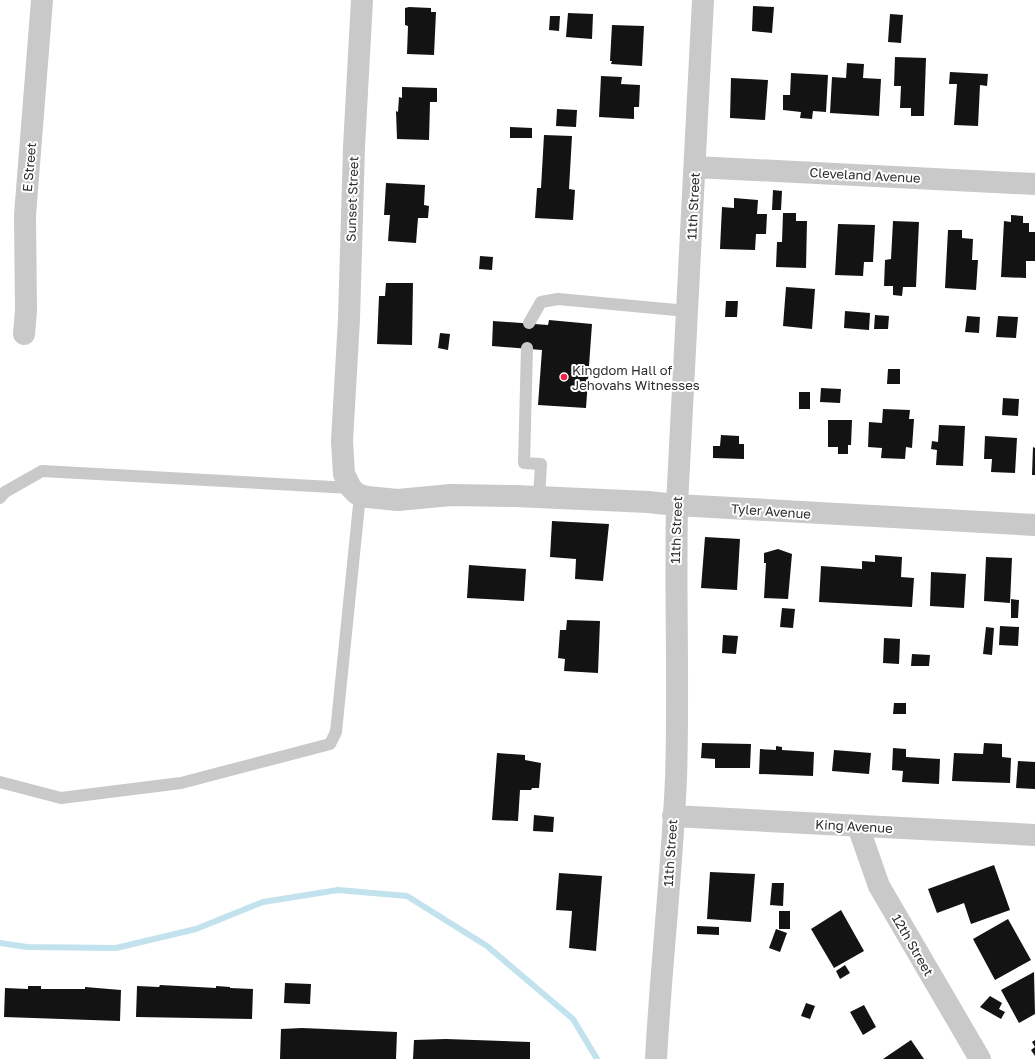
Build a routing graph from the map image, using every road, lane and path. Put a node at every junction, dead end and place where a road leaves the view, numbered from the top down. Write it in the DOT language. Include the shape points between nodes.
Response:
graph roads {
  1 [pos="42,0"];
  2 [pos="362,0"];
  3 [pos="704,0"];
  4 [pos="695,167"];
  5 [pos="1035,184"];
  6 [pos="687,311"];
  7 [pos="529,323"];
  8 [pos="24,334"];
  9 [pos="527,348"];
  10 [pos="355,492"];
  11 [pos="539,497"];
  12 [pos="0,498"];
  13 [pos="677,505"];
  14 [pos="1035,525"];
  15 [pos="0,782"];
  16 [pos="673,816"];
  17 [pos="858,826"];
  18 [pos="1035,835"];
  19 [pos="656,1059"];
  20 [pos="980,1059"];
  1 -- 8 [label="street, E Street" via="25,215"];
  2 -- 10 [label="street, Sunset Street" via="342,441 344,474"];
  3 -- 4 [label="street, 11th Street"];
  4 -- 5 [label="street, Cleveland Avenue"];
  4 -- 6 [label="street, 11th Street"];
  6 -- 7 [label="lane" via="558,299 541,302"];
  6 -- 13 [label="street, 11th Street"];
  9 -- 11 [label="lane" via="524,463 541,464"];
  10 -- 11 [label="street, Tyler Avenue" via="398,500 451,495"];
  10 -- 12 [label="lane" via="42,471 5,492"];
  10 -- 15 [label="lane" via="336,732 330,744 181,783 61,798"];
  11 -- 13 [label="street, Tyler Avenue"];
  13 -- 14 [label="street, Tyler Avenue"];
  13 -- 16 [label="street, 11th Street" via="675,582 678,673"];
  16 -- 17 [label="street, King Avenue"];
  16 -- 19 [label="street, 11th Street"];
  17 -- 18 [label="street, King Avenue"];
  17 -- 20 [label="street, 12th Street" via="879,886"];
}
